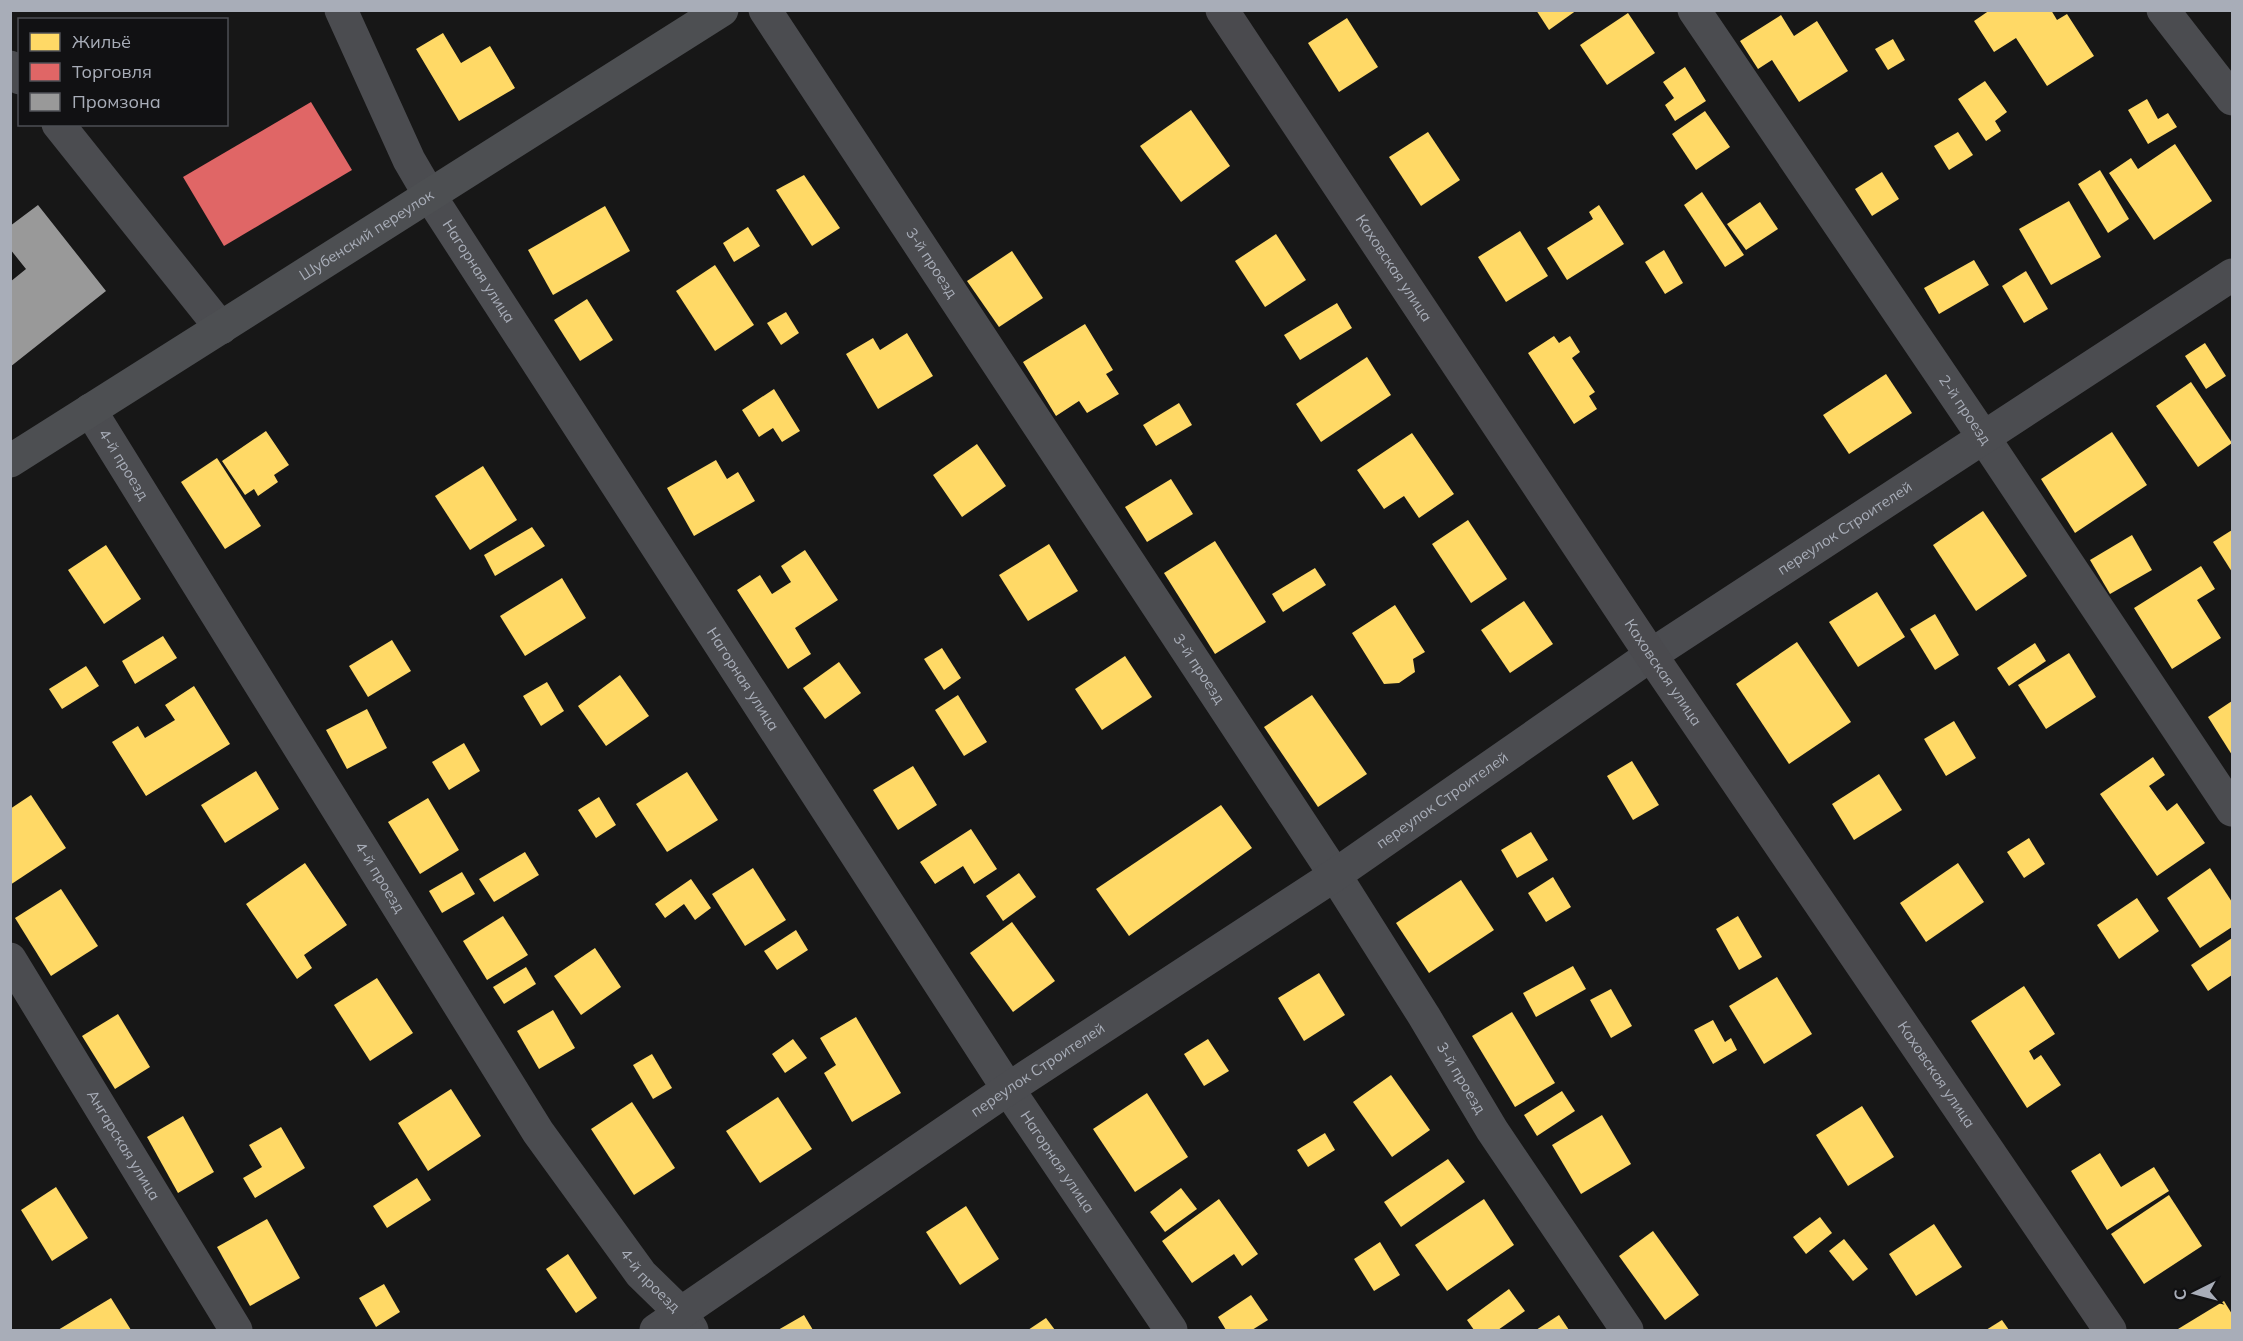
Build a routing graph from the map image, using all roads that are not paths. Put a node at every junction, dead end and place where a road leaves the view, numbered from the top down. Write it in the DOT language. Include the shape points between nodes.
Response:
graph roads {
  1 [pos="341,10"];
  2 [pos="722,10"];
  3 [pos="765,10"];
  4 [pos="1222,10"];
  5 [pos="1694,10"];
  6 [pos="2163,10"];
  7 [pos="2232,99"];
  8 [pos="60,126"];
  9 [pos="430,196"];
  10 [pos="2232,275"];
  11 [pos="221,328"];
  12 [pos="90,410"];
  13 [pos="1984,438"];
  14 [pos="10,460"];
  15 [pos="1651,655"];
  16 [pos="2232,810"];
  17 [pos="1335,875"];
  18 [pos="10,959"];
  19 [pos="1008,1089"];
  20 [pos="677,1325"];
  21 [pos="236,1330"];
  22 [pos="1171,1330"];
  23 [pos="1627,1330"];
  24 [pos="2110,1330"];
  1 -- 9 [label="street, Нагорная улица" via="409,160"];
  2 -- 9 [label="main road, Шубенский переулок"];
  3 -- 17 [label="street, 3-й проезд"];
  4 -- 15 [label="main road, Каховская улица"];
  5 -- 13 [label="street, 2-й проезд"];
  6 -- 7 [label="street"];
  8 -- 11 [label="street"];
  9 -- 11 [label="main road, Шубенский переулок"];
  9 -- 19 [label="street, Нагорная улица"];
  10 -- 13 [label="street, переулок Строителей"];
  11 -- 12 [label="main road, Шубенский переулок"];
  12 -- 14 [label="main road, Шубенский переулок"];
  12 -- 20 [label="street, 4-й проезд" via="538,1132"];
  13 -- 15 [label="street, переулок Строителей"];
  13 -- 16 [label="street, 2-й проезд"];
  15 -- 17 [label="street, переулок Строителей"];
  15 -- 24 [label="main road, Каховская улица"];
  17 -- 19 [label="street, переулок Строителей"];
  17 -- 23 [label="street, 3-й проезд" via="1492,1130"];
  18 -- 21 [label="street, Ангарская улица"];
  19 -- 20 [label="street, переулок Строителей"];
  19 -- 22 [label="street, Нагорная улица"];
}
